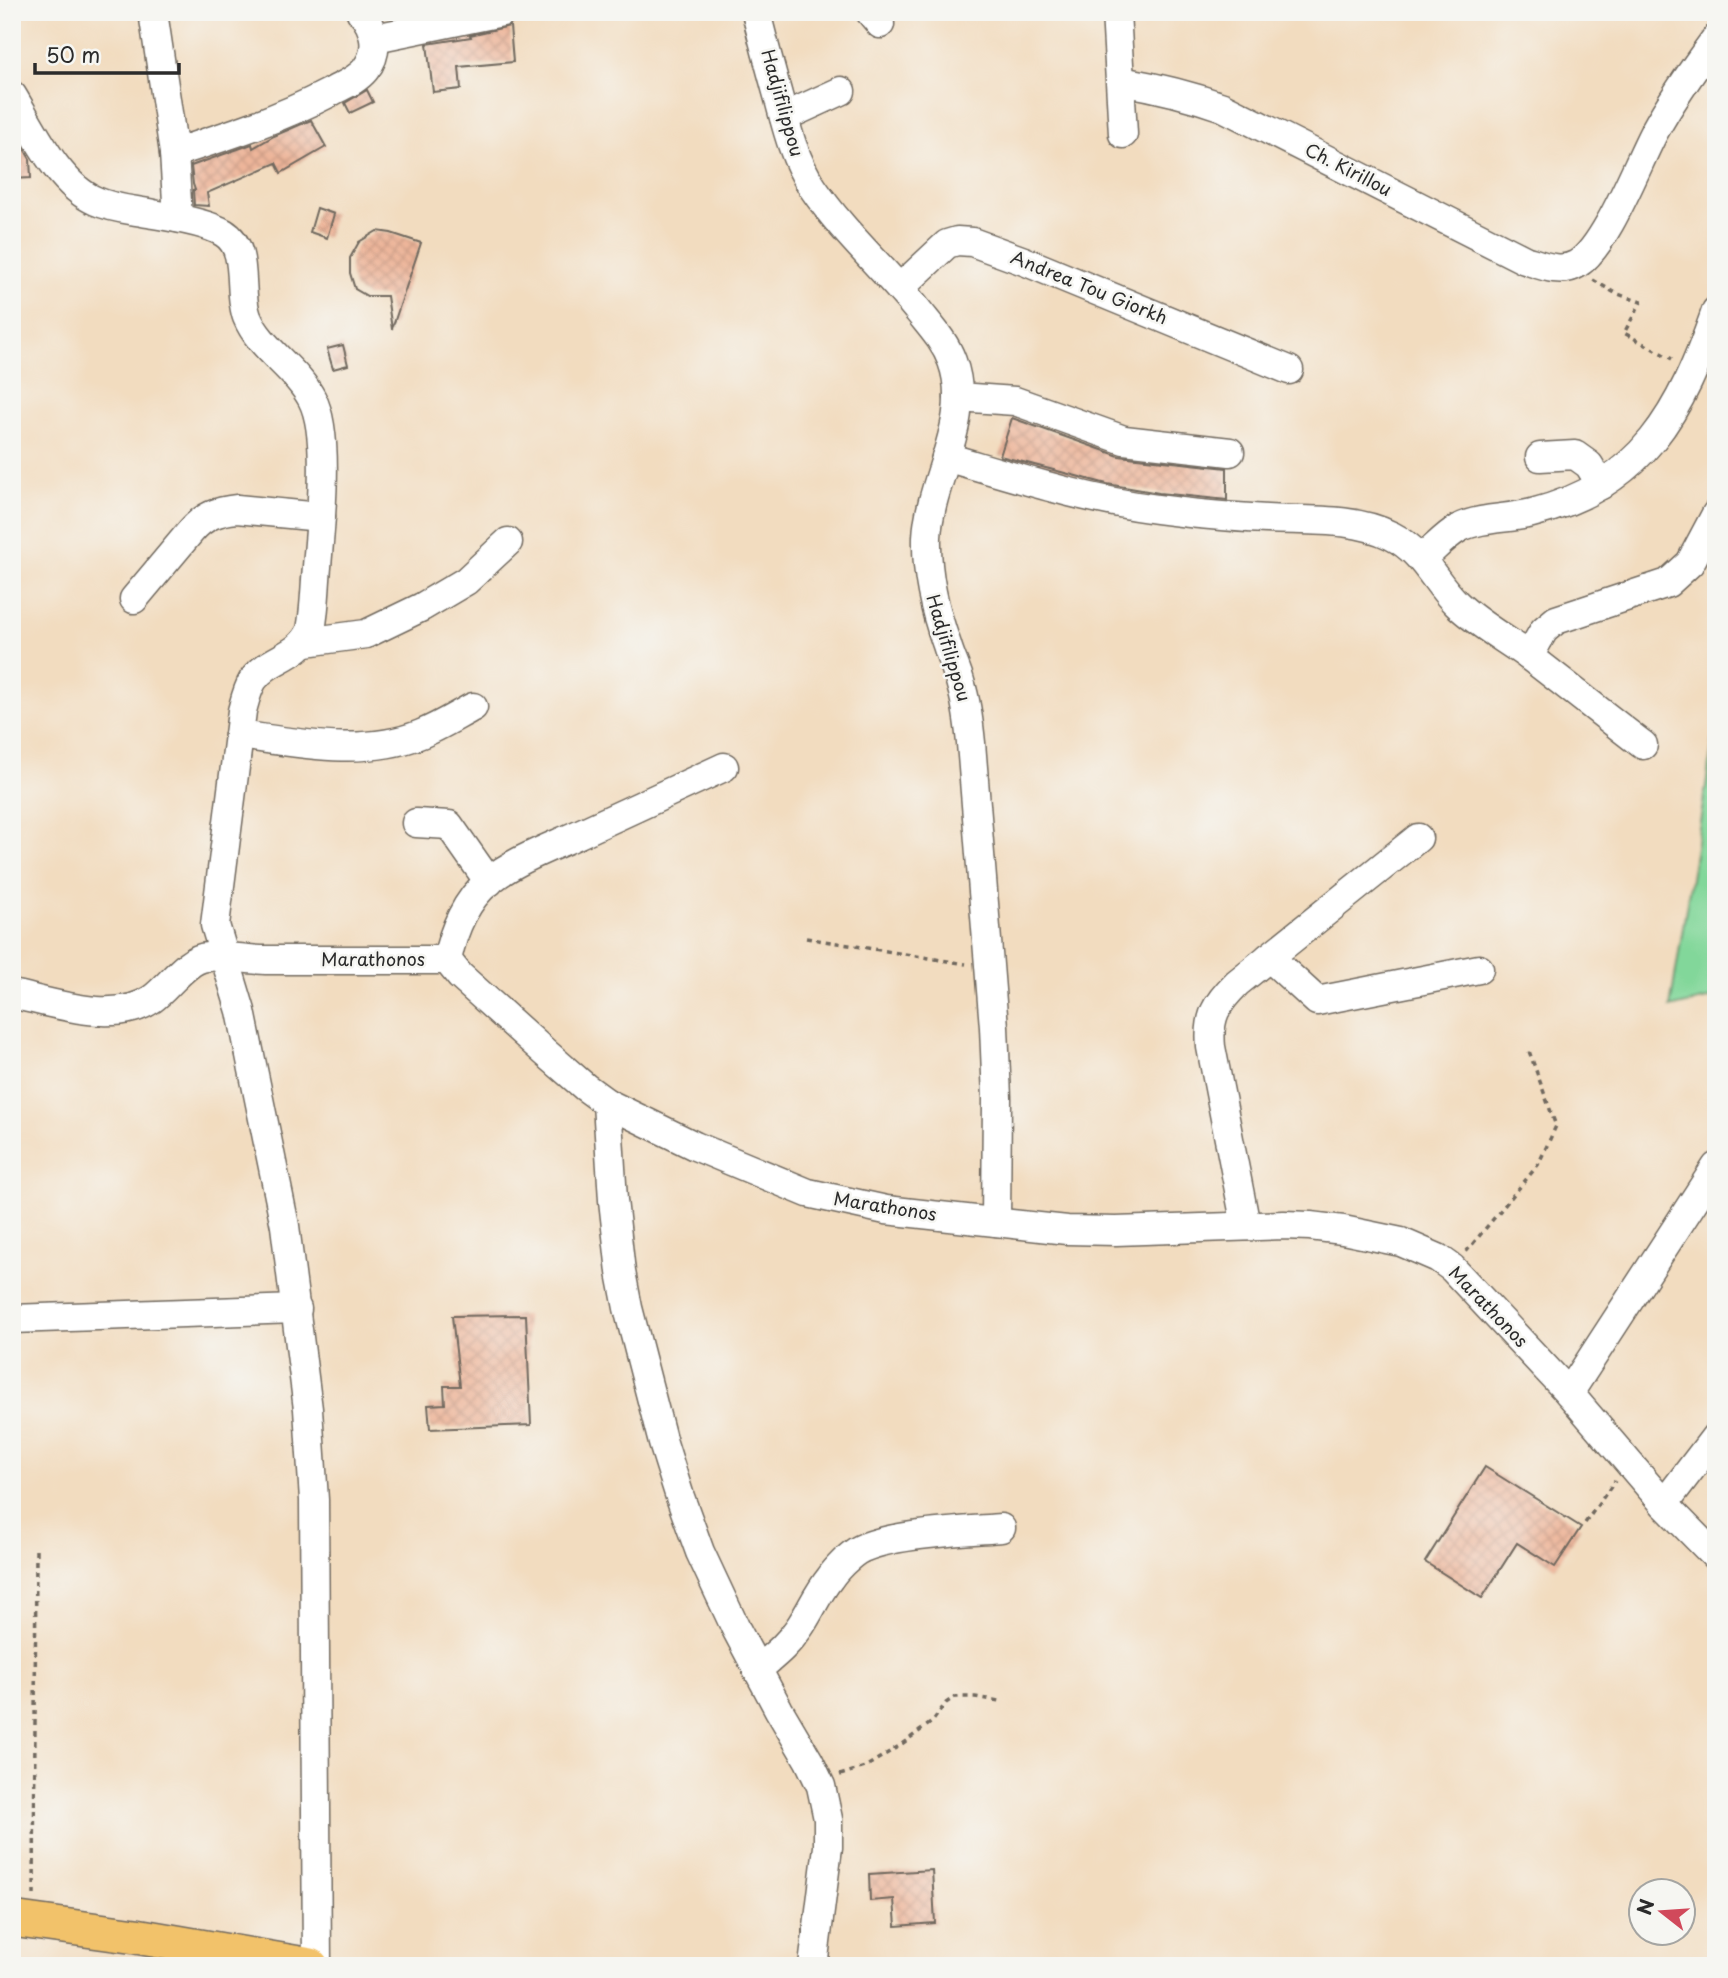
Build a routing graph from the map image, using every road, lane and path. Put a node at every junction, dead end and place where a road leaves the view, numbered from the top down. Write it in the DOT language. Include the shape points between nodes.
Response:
graph roads {
  1 [pos="153,12"];
  2 [pos="361,12"];
  3 [pos="502,12"];
  4 [pos="756,12"];
  5 [pos="1116,12"];
  6 [pos="375,38"];
  7 [pos="1716,38"];
  8 [pos="1121,81"];
  9 [pos="841,91"];
  10 [pos="12,95"];
  11 [pos="784,117"];
  12 [pos="1124,134"];
  13 [pos="174,153"];
  14 [pos="178,218"];
  15 [pos="1572,267"];
  16 [pos="900,288"];
  17 [pos="1716,311"];
  18 [pos="1693,369"];
  19 [pos="1289,370"];
  20 [pos="958,397"];
  21 [pos="1230,452"];
  22 [pos="946,457"];
  23 [pos="1540,457"];
  24 [pos="1601,485"];
  25 [pos="1716,514"];
  26 [pos="321,517"];
  27 [pos="508,542"];
  28 [pos="1422,559"];
  29 [pos="134,599"];
  30 [pos="306,642"];
  31 [pos="1529,656"];
  32 [pos="473,707"];
  33 [pos="239,735"];
  34 [pos="1643,745"];
  35 [pos="724,767"];
  36 [pos="416,823"];
  37 [pos="1418,838"];
  38 [pos="489,881"];
  39 [pos="806,938"];
  40 [pos="1269,957"];
  41 [pos="226,958"];
  42 [pos="447,960"];
  43 [pos="989,967"];
  44 [pos="1479,969"];
  45 [pos="12,994"];
  46 [pos="1529,1051"];
  47 [pos="607,1103"];
  48 [pos="1716,1167"];
  49 [pos="996,1222"];
  50 [pos="1246,1226"];
  51 [pos="1452,1268"];
  52 [pos="297,1309"];
  53 [pos="12,1319"];
  54 [pos="1569,1393"];
  55 [pos="1716,1436"];
  56 [pos="1629,1462"];
  57 [pos="1664,1504"];
  58 [pos="1585,1523"];
  59 [pos="1001,1528"];
  60 [pos="36,1550"];
  61 [pos="1716,1557"];
  62 [pos="757,1670"];
  63 [pos="999,1700"];
  64 [pos="818,1779"];
  65 [pos="23,1921"];
  66 [pos="311,1966"];
  67 [pos="317,1966"];
  68 [pos="813,1966"];
  1 -- 13 [label="street"];
  2 -- 6 [label="street"];
  3 -- 6 [label="street"];
  4 -- 11 [label="street, Hadjifilippou"];
  5 -- 8 [label="street"];
  6 -- 13 [label="street" via="371,61 353,80 296,110"];
  7 -- 15 [label="street" via="1655,130 1604,234 1591,254"];
  8 -- 12 [label="street"];
  8 -- 15 [label="street, Ch. Kirillou" via="1223,107 1525,260 1559,269"];
  9 -- 11 [label="street"];
  10 -- 14 [label="street" via="64,178 81,192 113,206"];
  11 -- 16 [label="street, Hadjifilippou" via="794,152 813,188"];
  13 -- 14 [label="street"];
  14 -- 26 [label="street" via="233,240 239,251 248,318 312,398 322,432"];
  15 -- 18 [label="path" via="1615,293 1641,302 1624,333"];
  16 -- 19 [label="street, Andrea Tou Giorkh" via="947,244 972,242"];
  16 -- 20 [label="street, Hadjifilippou" via="943,342 953,363"];
  17 -- 18 [label="street"];
  18 -- 24 [label="street" via="1659,432 1642,453"];
  20 -- 21 [label="street" via="1015,401 1124,440"];
  20 -- 22 [label="street, Hadjifilippou"];
  22 -- 28 [label="street" via="1056,489 1156,509 1355,524 1392,536"];
  22 -- 43 [label="street, Hadjifilippou" via="930,509 928,569 934,608 968,714"];
  23 -- 24 [label="street" via="1576,455 1589,465"];
  24 -- 28 [label="street" via="1566,503 1458,529"];
  25 -- 31 [label="street" via="1690,563 1668,583 1556,620"];
  26 -- 29 [label="street" via="237,509 210,515"];
  26 -- 30 [label="street" via="313,619"];
  27 -- 30 [label="street" via="466,582 422,607 366,634"];
  28 -- 31 [label="street" via="1457,604"];
  30 -- 33 [label="street" via="254,679 246,695"];
  31 -- 34 [label="street"];
  32 -- 33 [label="street" via="419,735 361,746"];
  33 -- 41 [label="street" via="215,925"];
  35 -- 38 [label="street" via="527,858"];
  36 -- 38 [label="street" via="449,825"];
  37 -- 40 [label="street"];
  38 -- 42 [label="street" via="463,915"];
  39 -- 43 [label="path"];
  40 -- 44 [label="street" via="1317,1001"];
  40 -- 50 [label="street" via="1220,1000 1210,1031"];
  41 -- 42 [label="street, Marathonos"];
  41 -- 45 [label="street, Marathonos" via="198,959 154,998 124,1011 92,1011"];
  41 -- 52 [label="street" via="285,1226"];
  42 -- 47 [label="street, Marathonos"];
  43 -- 49 [label="street, Hadjifilippou" via="997,1098"];
  46 -- 51 [label="path" via="1556,1126 1538,1165"];
  47 -- 49 [label="street, Marathonos" via="808,1193 886,1210"];
  47 -- 62 [label="street" via="621,1272 657,1418 700,1552"];
  48 -- 54 [label="street"];
  49 -- 50 [label="street, Marathonos" via="1116,1231"];
  50 -- 51 [label="street, Marathonos" via="1310,1226 1381,1237 1419,1249"];
  51 -- 54 [label="street, Marathonos"];
  52 -- 53 [label="street"];
  52 -- 67 [label="street" via="314,1500"];
  54 -- 56 [label="street, Marathonos"];
  55 -- 57 [label="street"];
  56 -- 57 [label="street, Marathonos"];
  56 -- 58 [label="path"];
  57 -- 61 [label="street, Marathonos"];
  59 -- 62 [label="street" via="908,1537 856,1552 831,1575 784,1648"];
  60 -- 65 [label="path"];
  62 -- 64 [label="street"];
  63 -- 64 [label="path" via="955,1697 932,1722 865,1768"];
  64 -- 68 [label="street" via="828,1819 828,1847"];
  65 -- 66 [label="main road"];
}
